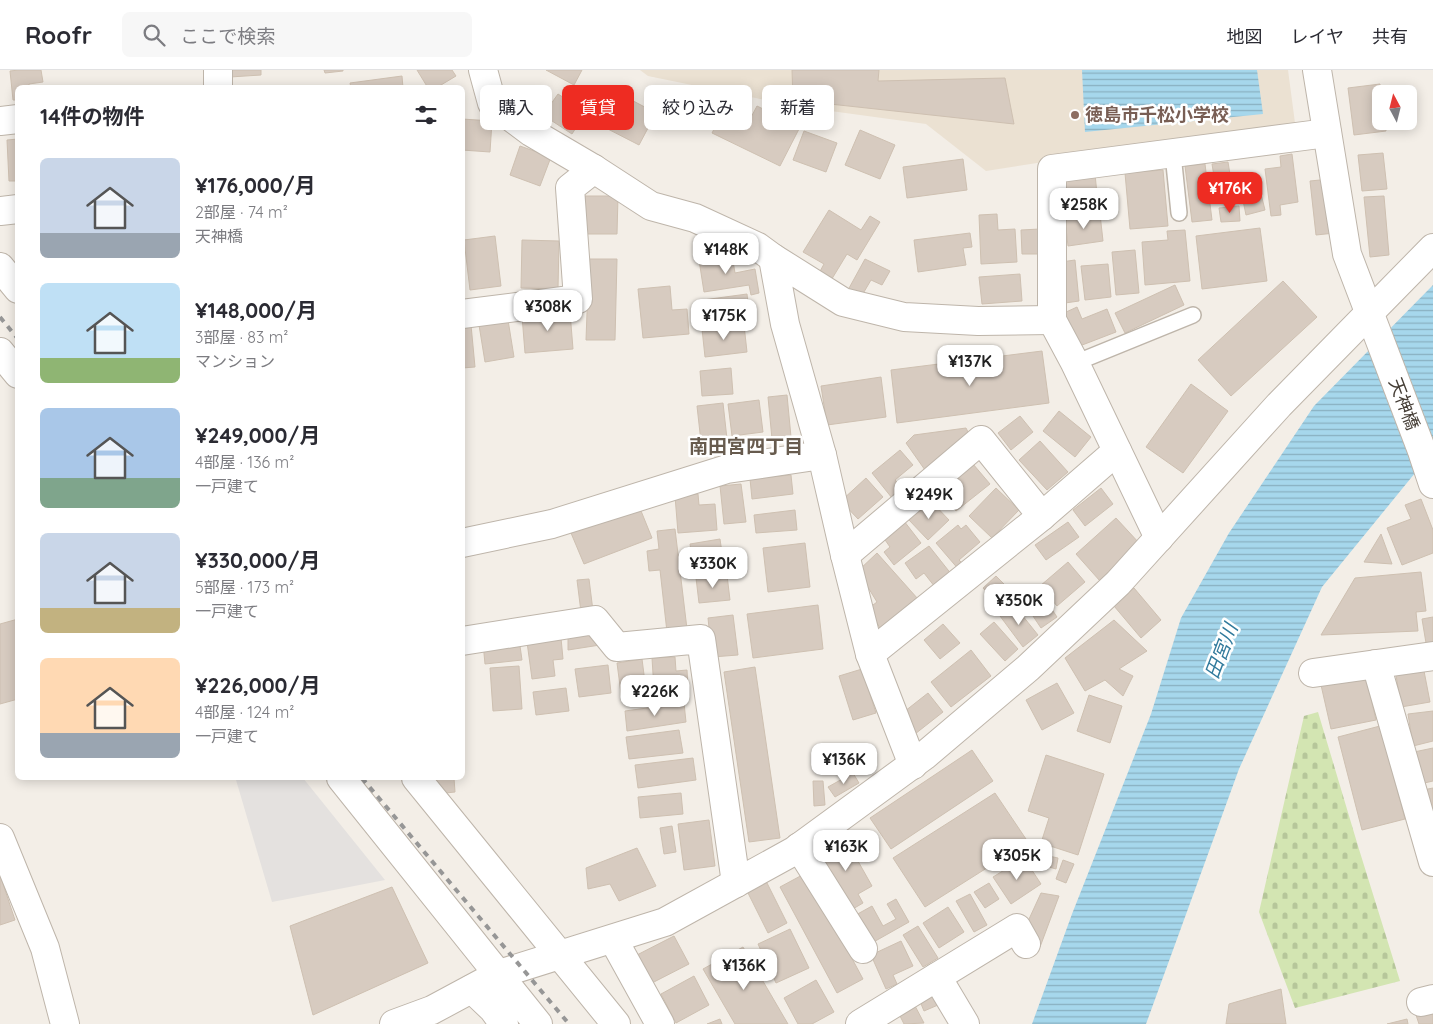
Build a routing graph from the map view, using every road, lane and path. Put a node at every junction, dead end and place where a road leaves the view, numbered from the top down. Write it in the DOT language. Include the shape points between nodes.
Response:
graph roads {
  1 [pos="218,70"];
  2 [pos="483,70"];
  3 [pos="1316,70"];
  4 [pos="218,85"];
  5 [pos="1327,133"];
  6 [pos="1173,154"];
  7 [pos="594,169"];
  8 [pos="15,209"];
  9 [pos="0,211"];
  10 [pos="1179,213"];
  11 [pos="1433,248"];
  12 [pos="773,258"];
  13 [pos="0,267"];
  14 [pos="15,285"];
  15 [pos="465,314"];
  16 [pos="1193,315"];
  17 [pos="1052,320"];
  18 [pos="1371,321"];
  19 [pos="0,352"];
  20 [pos="1075,363"];
  21 [pos="15,370"];
  22 [pos="1117,451"];
  23 [pos="822,455"];
  24 [pos="1433,482"];
  25 [pos="1042,516"];
  26 [pos="1159,538"];
  27 [pos="465,542"];
  28 [pos="845,555"];
  29 [pos="465,641"];
  30 [pos="870,654"];
  31 [pos="1433,656"];
  32 [pos="1376,664"];
  33 [pos="1313,673"];
  34 [pos="913,764"];
  35 [pos="343,780"];
  36 [pos="418,780"];
  37 [pos="0,838"];
  38 [pos="799,847"];
  39 [pos="1433,862"];
  40 [pos="736,883"];
  41 [pos="613,939"];
  42 [pos="1026,944"];
  43 [pos="863,949"];
  44 [pos="561,956"];
  45 [pos="499,974"];
  46 [pos="937,977"];
  47 [pos="472,989"];
  48 [pos="436,1017"];
  49 [pos="66,1024"];
  50 [pos="394,1024"];
  51 [pos="504,1024"];
  52 [pos="538,1024"];
  53 [pos="616,1024"];
  54 [pos="660,1024"];
  55 [pos="860,1024"];
  56 [pos="965,1024"];
  1 -- 4 [label="street"];
  2 -- 7 [label="street" via="492,103 531,132"];
  3 -- 5 [label="street, 天神橋"];
  5 -- 6 [label="street"];
  5 -- 18 [label="street, 天神橋" via="1347,254"];
  6 -- 10 [label="lane"];
  6 -- 17 [label="street" via="1052,169"];
  7 -- 12 [label="street" via="651,206 695,218 758,247"];
  7 -- 15 [label="street" via="570,188 578,299"];
  8 -- 9 [label="street"];
  11 -- 18 [label="street"];
  12 -- 17 [label="street" via="842,302 904,317"];
  12 -- 23 [label="street" via="785,324"];
  13 -- 14 [label="street"];
  16 -- 20 [label="lane"];
  17 -- 20 [label="street"];
  18 -- 24 [label="street, 天神橋"];
  18 -- 26 [label="street" via="1279,405"];
  19 -- 21 [label="street"];
  20 -- 22 [label="street"];
  22 -- 25 [label="street"];
  22 -- 26 [label="street"];
  23 -- 27 [label="street" via="727,469 552,524"];
  23 -- 28 [label="street"];
  25 -- 28 [label="street" via="981,440"];
  25 -- 30 [label="street"];
  26 -- 34 [label="street" via="1118,583 1028,668"];
  28 -- 30 [label="street"];
  29 -- 40 [label="street" via="595,620 617,647 700,639"];
  30 -- 34 [label="street"];
  31 -- 32 [label="street"];
  32 -- 33 [label="street"];
  32 -- 39 [label="street"];
  34 -- 38 [label="street"];
  35 -- 45 [label="street"];
  36 -- 44 [label="street"];
  37 -- 49 [label="street" via="46,948"];
  38 -- 40 [label="street"];
  38 -- 43 [label="street"];
  40 -- 41 [label="street" via="665,922"];
  41 -- 44 [label="street"];
  41 -- 54 [label="street"];
  42 -- 46 [label="street" via="1017,928"];
  44 -- 45 [label="street"];
  44 -- 53 [label="street"];
  45 -- 47 [label="street"];
  45 -- 52 [label="street"];
  46 -- 55 [label="street"];
  46 -- 56 [label="street"];
  47 -- 48 [label="street"];
  47 -- 51 [label="street"];
  48 -- 50 [label="street"];
}
